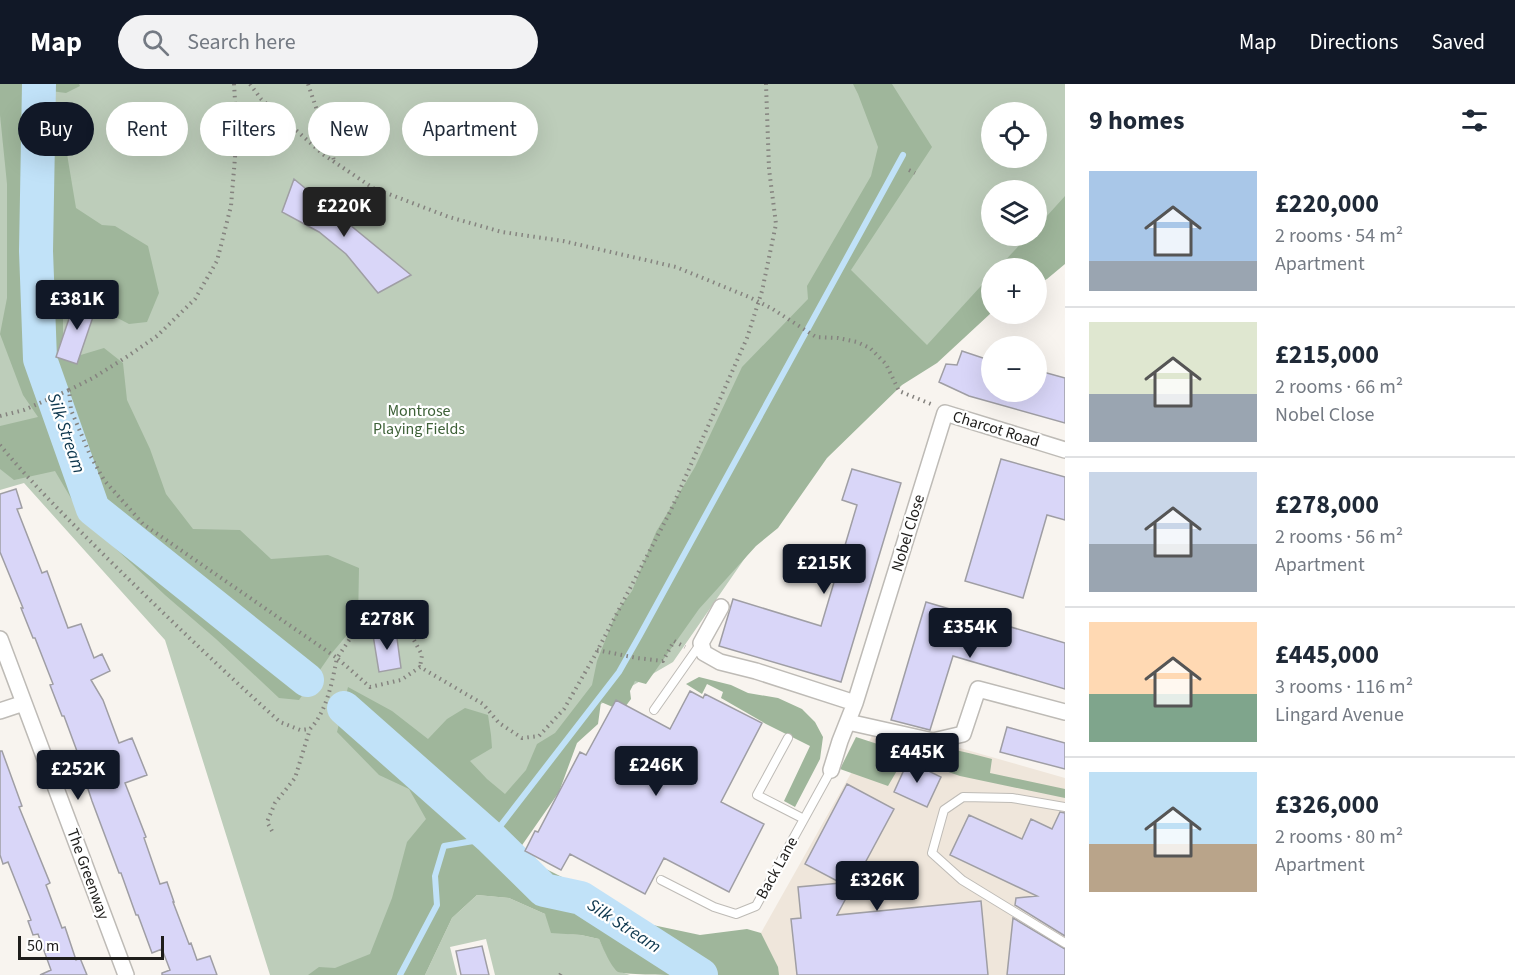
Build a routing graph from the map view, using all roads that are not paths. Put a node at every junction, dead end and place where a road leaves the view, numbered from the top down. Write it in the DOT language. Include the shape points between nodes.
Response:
graph roads {
  1 [pos="940,432"];
  2 [pos="1065,450"];
  3 [pos="721,607"];
  4 [pos="0,639"];
  5 [pos="697,648"];
  6 [pos="24,703"];
  7 [pos="855,704"];
  8 [pos="654,710"];
  9 [pos="0,711"];
  10 [pos="1065,712"];
  11 [pos="848,722"];
  12 [pos="788,738"];
  13 [pos="831,770"];
  14 [pos="1065,807"];
  15 [pos="804,819"];
  16 [pos="661,880"];
  17 [pos="1065,943"];
  18 [pos="126,975"];
  1 -- 2 [label="street, Charcot Road" via="945,413"];
  1 -- 7 [label="street, Nobel Close"];
  3 -- 5 [label="street"];
  4 -- 6 [label="street, The Greenway"];
  5 -- 7 [label="street" via="720,662"];
  5 -- 8 [label="lane"];
  6 -- 9 [label="street"];
  6 -- 18 [label="street, The Greenway"];
  7 -- 11 [label="street, Nobel Close"];
  10 -- 11 [label="street" via="978,689 963,734 933,741"];
  11 -- 13 [label="street, Nobel Close"];
  12 -- 15 [label="lane" via="757,795"];
  13 -- 15 [label="lane, Back Lane"];
  14 -- 17 [label="lane" via="1012,798 963,797 944,810 932,853 962,880"];
  15 -- 16 [label="lane, Back Lane" via="756,906 736,914"];
}
